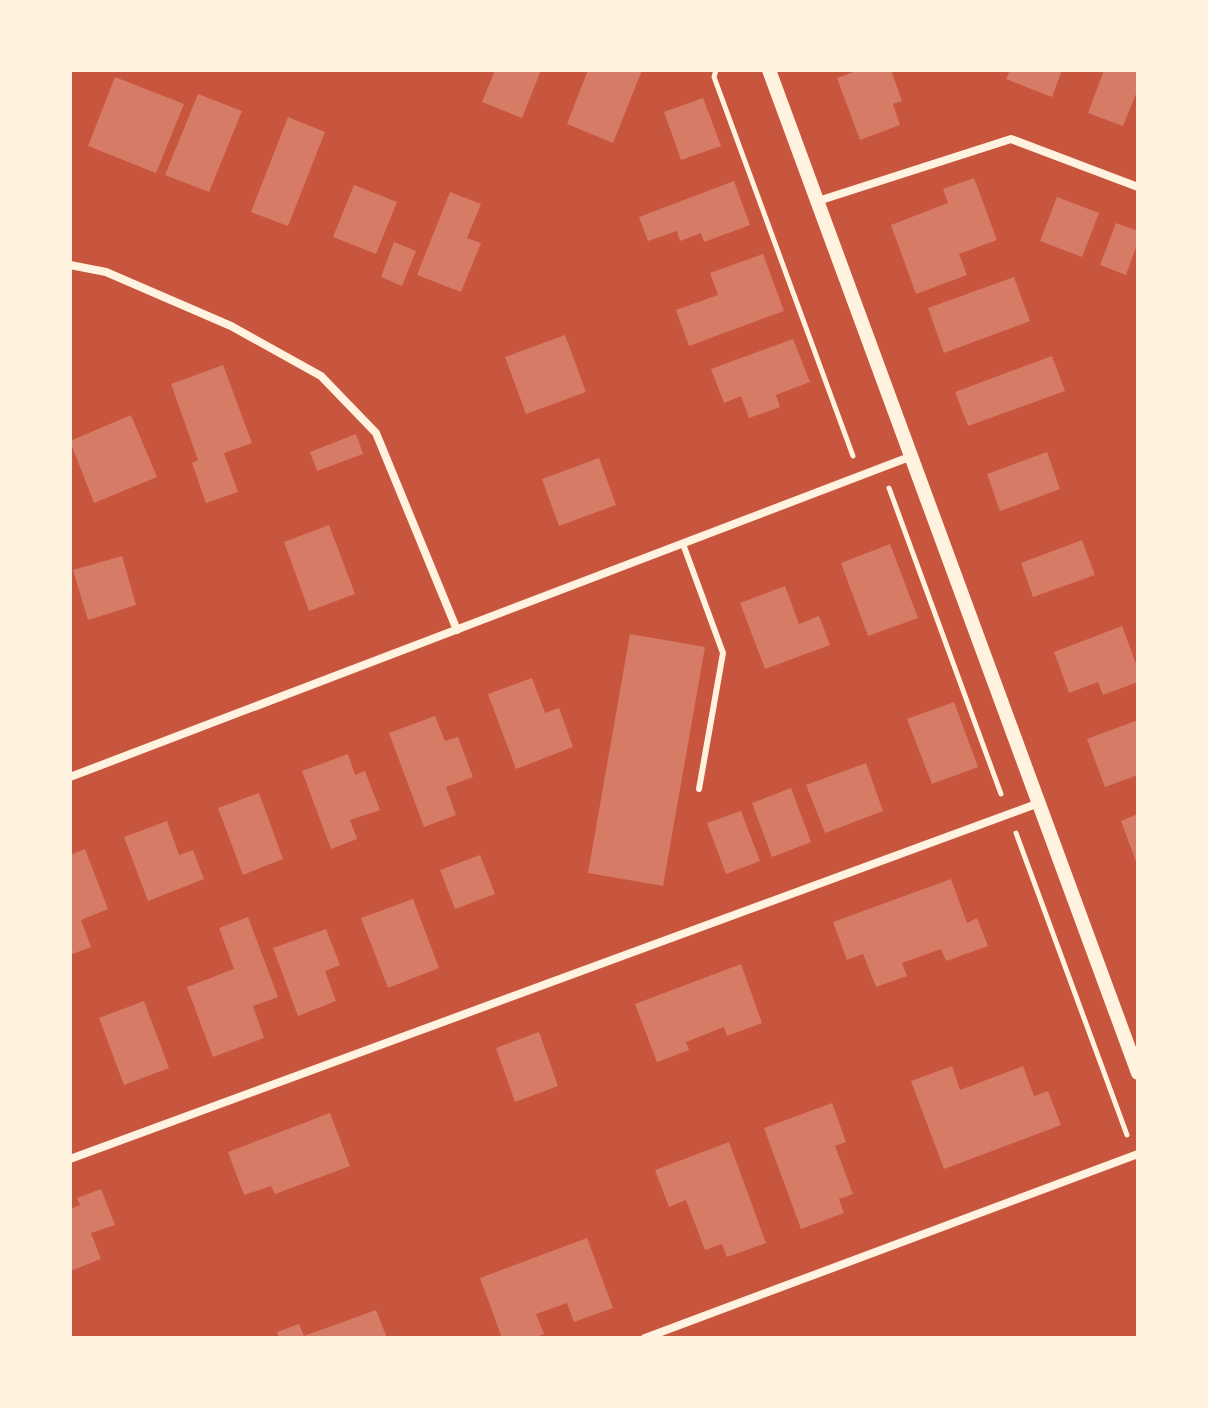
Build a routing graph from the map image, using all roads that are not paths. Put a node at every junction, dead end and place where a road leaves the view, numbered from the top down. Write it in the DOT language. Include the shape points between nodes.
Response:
graph roads {
  1 [pos="769,70"];
  2 [pos="1138,187"];
  3 [pos="818,201"];
  4 [pos="70,265"];
  5 [pos="912,456"];
  6 [pos="683,544"];
  7 [pos="457,630"];
  8 [pos="70,777"];
  9 [pos="699,789"];
  10 [pos="1039,803"];
  11 [pos="1138,1073"];
  12 [pos="1138,1154"];
  13 [pos="70,1159"];
  14 [pos="645,1338"];
  1 -- 3 [label="street"];
  2 -- 3 [label="street" via="1011,139"];
  3 -- 5 [label="street"];
  4 -- 7 [label="street" via="106,272 231,326 321,376 376,433"];
  5 -- 6 [label="street"];
  5 -- 10 [label="street"];
  6 -- 7 [label="street"];
  6 -- 9 [label="lane" via="723,653"];
  7 -- 8 [label="street"];
  10 -- 11 [label="street"];
  10 -- 13 [label="street"];
  12 -- 14 [label="street"];
}
